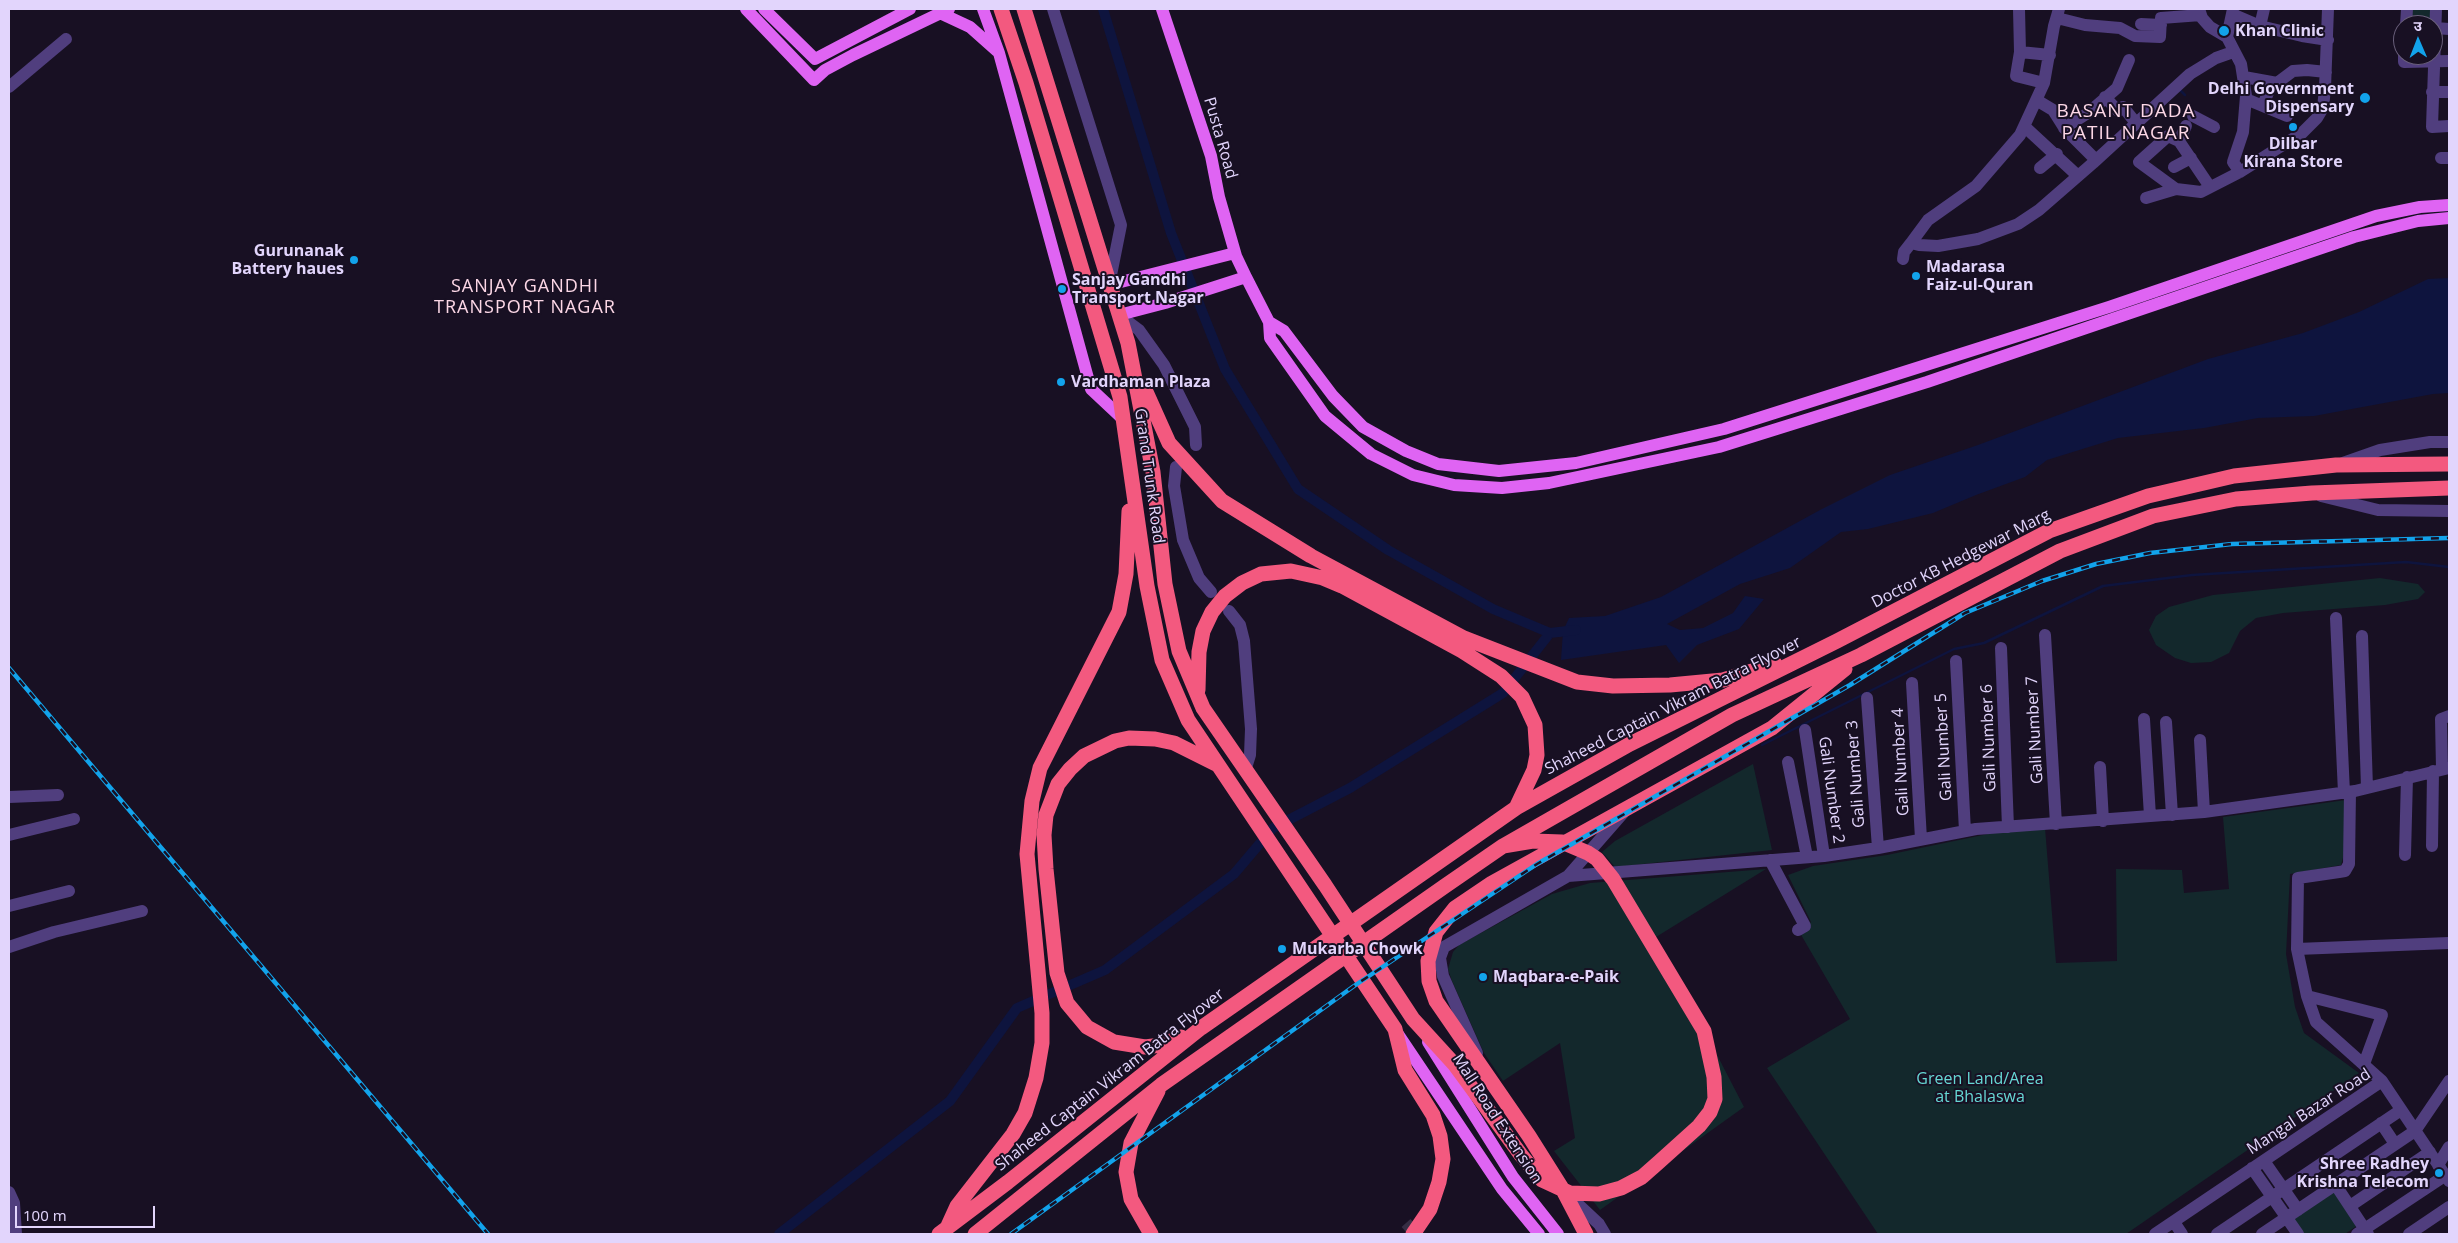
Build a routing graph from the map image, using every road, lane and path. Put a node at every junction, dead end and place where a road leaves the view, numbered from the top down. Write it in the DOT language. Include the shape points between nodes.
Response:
graph roads {
  1 [pos="746,9"];
  2 [pos="764,9"];
  3 [pos="910,9"];
  4 [pos="983,9"];
  5 [pos="1001,9"];
  6 [pos="1024,9"];
  7 [pos="1053,9"];
  8 [pos="1162,9"];
  9 [pos="2019,9"];
  10 [pos="2264,9"];
  11 [pos="2328,9"];
  12 [pos="945,11"];
  13 [pos="2200,12"];
  14 [pos="2233,12"];
  15 [pos="2058,14"];
  16 [pos="2141,24"];
  17 [pos="2161,25"];
  18 [pos="2260,26"];
  19 [pos="2227,37"];
  20 [pos="66,39"];
  21 [pos="2328,40"];
  22 [pos="2020,52"];
  23 [pos="2233,52"];
  24 [pos="999,53"];
  25 [pos="2050,54"];
  26 [pos="815,59"];
  27 [pos="2129,60"];
  28 [pos="2433,65"];
  29 [pos="804,68"];
  30 [pos="825,70"];
  31 [pos="2326,72"];
  32 [pos="2244,77"];
  33 [pos="2044,83"];
  34 [pos="2272,83"];
  35 [pos="9,87"];
  36 [pos="2432,92"];
  37 [pos="2449,92"];
  38 [pos="2105,97"];
  39 [pos="2246,99"];
  40 [pos="2038,101"];
  41 [pos="2263,105"];
  42 [pos="2287,116"];
  43 [pos="2136,123"];
  44 [pos="2449,126"];
  45 [pos="2025,127"];
  46 [pos="2214,127"];
  47 [pos="2064,128"];
  48 [pos="2179,141"];
  49 [pos="2057,154"];
  50 [pos="2192,158"];
  51 [pos="2096,160"];
  52 [pos="2174,167"];
  53 [pos="2040,168"];
  54 [pos="2240,172"];
  55 [pos="2078,176"];
  56 [pos="2176,188"];
  57 [pos="2205,190"];
  58 [pos="2146,198"];
  59 [pos="2449,205"];
  60 [pos="2449,218"];
  61 [pos="1912,243"];
  62 [pos="1236,253"];
  63 [pos="1903,259"];
  64 [pos="1246,277"];
  65 [pos="1109,285"];
  66 [pos="1119,315"];
  67 [pos="1269,322"];
  68 [pos="1132,361"];
  69 [pos="1123,419"];
  70 [pos="2449,442"];
  71 [pos="1196,446"];
  72 [pos="2448,464"];
  73 [pos="2336,465"];
  74 [pos="1176,468"];
  75 [pos="1130,474"];
  76 [pos="2449,488"];
  77 [pos="2312,493"];
  78 [pos="2449,511"];
  79 [pos="1211,592"];
  80 [pos="1228,612"];
  81 [pos="2336,618"];
  82 [pos="2045,635"];
  83 [pos="2362,636"];
  84 [pos="1838,642"];
  85 [pos="2001,648"];
  86 [pos="1861,655"];
  87 [pos="1956,661"];
  88 [pos="1912,683"];
  89 [pos="1198,696"];
  90 [pos="1867,698"];
  91 [pos="2449,716"];
  92 [pos="2144,718"];
  93 [pos="2166,722"];
  94 [pos="1805,730"];
  95 [pos="2200,740"];
  96 [pos="1788,762"];
  97 [pos="1220,766"];
  98 [pos="2100,767"];
  99 [pos="1245,770"];
  100 [pos="2441,770"];
  101 [pos="2407,777"];
  102 [pos="2367,788"];
  103 [pos="2347,792"];
  104 [pos="58,795"];
  105 [pos="9,797"];
  106 [pos="1629,806"];
  107 [pos="1516,808"];
  108 [pos="2204,812"];
  109 [pos="2172,815"];
  110 [pos="2150,816"];
  111 [pos="74,819"];
  112 [pos="2103,821"];
  113 [pos="2056,824"];
  114 [pos="2008,827"];
  115 [pos="1965,831"];
  116 [pos="9,835"];
  117 [pos="1921,839"];
  118 [pos="1503,846"];
  119 [pos="2432,846"];
  120 [pos="1878,848"];
  121 [pos="2405,855"];
  122 [pos="1824,856"];
  123 [pos="1807,857"];
  124 [pos="1770,860"];
  125 [pos="1568,876"];
  126 [pos="69,891"];
  127 [pos="9,906"];
  128 [pos="142,911"];
  129 [pos="1798,930"];
  130 [pos="2449,943"];
  131 [pos="9,947"];
  132 [pos="2297,949"];
  133 [pos="2307,996"];
  134 [pos="1413,1019"];
  135 [pos="1201,1028"];
  136 [pos="1395,1029"];
  137 [pos="2364,1064"];
  138 [pos="1489,1079"];
  139 [pos="2382,1081"];
  140 [pos="2449,1081"];
  141 [pos="1161,1085"];
  142 [pos="2401,1110"];
  143 [pos="2381,1124"];
  144 [pos="2415,1131"];
  145 [pos="2395,1144"];
  146 [pos="2449,1147"];
  147 [pos="2430,1152"];
  148 [pos="2264,1161"];
  149 [pos="2252,1168"];
  150 [pos="2444,1174"];
  151 [pos="2335,1184"];
  152 [pos="2284,1189"];
  153 [pos="1563,1190"];
  154 [pos="9,1192"];
  155 [pos="2273,1197"];
  156 [pos="2350,1206"];
  157 [pos="2449,1207"];
  158 [pos="2292,1213"];
  159 [pos="2174,1222"];
  160 [pos="943,1232"];
  161 [pos="2364,1232"];
  162 [pos="16,1234"];
  163 [pos="975,1234"];
  164 [pos="1151,1234"];
  165 [pos="1413,1234"];
  166 [pos="1539,1234"];
  167 [pos="1558,1234"];
  168 [pos="1586,1234"];
  169 [pos="1606,1234"];
  170 [pos="2155,1234"];
  171 [pos="2182,1234"];
  172 [pos="2217,1234"];
  173 [pos="2262,1234"];
  174 [pos="2298,1234"];
  175 [pos="2409,1234"];
  1 -- 29 [label="main road"];
  2 -- 26 [label="main road"];
  3 -- 26 [label="main road"];
  4 -- 24 [label="main road"];
  5 -- 69 [label="highway, Grand Trunk Road" via="1120,397"];
  6 -- 65 [label="highway, Grand Trunk Road"];
  7 -- 65 [label="street" via="1121,225"];
  8 -- 62 [label="main road, Pusta Road" via="1211,156"];
  9 -- 22 [label="street"];
  10 -- 18 [label="street"];
  11 -- 21 [label="street"];
  12 -- 24 [label="main road" via="970,26"];
  12 -- 30 [label="main road"];
  13 -- 17 [label="street" via="2161,18"];
  13 -- 19 [label="street" via="2210,27"];
  14 -- 18 [label="street"];
  14 -- 19 [label="street"];
  15 -- 17 [label="street" via="2086,25 2120,28 2135,36 2160,37"];
  15 -- 25 [label="street"];
  16 -- 17 [label="street"];
  18 -- 21 [label="street"];
  19 -- 23 [label="street"];
  20 -- 35 [label="street"];
  21 -- 31 [label="street"];
  22 -- 25 [label="street"];
  22 -- 33 [label="street" via="2016,76"];
  23 -- 32 [label="street"];
  23 -- 43 [label="street" via="2190,74"];
  24 -- 69 [label="main road" via="1091,389"];
  25 -- 33 [label="street"];
  26 -- 29 [label="main road"];
  26 -- 30 [label="main road"];
  27 -- 38 [label="street" via="2117,88"];
  28 -- 36 [label="street"];
  29 -- 30 [label="main road" via="814,80"];
  31 -- 34 [label="street" via="2294,72"];
  31 -- 54 [label="street" via="2323,108 2317,118 2302,133"];
  32 -- 34 [label="street"];
  32 -- 39 [label="street"];
  33 -- 40 [label="street"];
  34 -- 41 [label="street"];
  36 -- 37 [label="street"];
  36 -- 44 [label="street" via="2432,126"];
  38 -- 43 [label="street" via="2118,111 2124,107"];
  38 -- 47 [label="street" via="2088,113"];
  39 -- 41 [label="street"];
  39 -- 54 [label="street" via="2244,132 2233,162"];
  40 -- 45 [label="street"];
  40 -- 47 [label="street" via="2054,110"];
  41 -- 42 [label="street"];
  43 -- 51 [label="street"];
  45 -- 49 [label="street"];
  45 -- 61 [label="street" via="1976,186 1928,220"];
  46 -- 48 [label="street" via="2190,121"];
  47 -- 51 [label="street"];
  48 -- 50 [label="street"];
  48 -- 56 [label="street" via="2168,136 2139,162"];
  49 -- 53 [label="street"];
  49 -- 55 [label="street"];
  50 -- 52 [label="street"];
  50 -- 57 [label="street"];
  51 -- 55 [label="street"];
  54 -- 57 [label="street"];
  55 -- 61 [label="street" via="2033,214 2005,231 1978,240 1944,245 1919,246"];
  56 -- 57 [label="street"];
  56 -- 58 [label="street"];
  59 -- 67 [label="main road" via="2376,216 2109,307 1724,429 1576,462 1500,471 1438,464 1363,427 1333,396 1284,331"];
  60 -- 67 [label="main road" via="2418,221 2354,237 1927,382 1719,447 1549,483 1502,488 1454,485 1413,475 1371,454 1325,416 1270,338"];
  61 -- 63 [label="street" via="1904,252"];
  62 -- 64 [label="main road, Pusta Road"];
  62 -- 65 [label="main road"];
  64 -- 66 [label="main road"];
  64 -- 67 [label="main road, Pusta Road"];
  65 -- 66 [label="highway, Grand Trunk Road"];
  66 -- 68 [label="highway, Grand Trunk Road"];
  66 -- 71 [label="street" via="1139,330 1164,365 1195,428"];
  68 -- 84 [label="highway" via="1170,443 1222,501 1312,556 1464,638 1577,682 1613,686 1723,680"];
  68 -- 89 [label="highway, Grand Trunk Road" via="1154,472 1165,584 1179,651"];
  69 -- 75 [label="highway, Grand Trunk Road"];
  70 -- 73 [label="street" via="2380,450"];
  72 -- 73 [label="highway, Doctor KB Hedgewar Marg"];
  73 -- 84 [label="highway, Doctor KB Hedgewar Marg" via="2234,476 2148,496 2049,531"];
  74 -- 79 [label="street" via="1174,486 1182,540 1199,578"];
  75 -- 97 [label="highway, Grand Trunk Road" via="1162,660 1188,720"];
  75 -- 160 [label="highway" via="1126,574 1119,612 1040,768 1032,801 1027,854 1042,1014 1042,1043 1036,1078 1025,1113 1013,1134 957,1206"];
  76 -- 77 [label="highway"];
  77 -- 78 [label="street" via="2378,510"];
  77 -- 86 [label="highway" via="2236,499 2153,516 2060,551"];
  80 -- 99 [label="street" via="1241,628 1244,641 1252,730 1250,756"];
  81 -- 103 [label="street"];
  82 -- 113 [label="street, Gali Number 7"];
  83 -- 102 [label="street"];
  84 -- 107 [label="highway, Shaheed Captain Vikram Batra Flyover" via="1630,744"];
  85 -- 114 [label="street, Gali Number 6"];
  86 -- 106 [label="highway" via="1772,728"];
  86 -- 118 [label="highway" via="1732,715"];
  87 -- 115 [label="street, Gali Number 5"];
  88 -- 117 [label="street, Gali Number 4"];
  89 -- 99 [label="highway, Grand Trunk Road"];
  89 -- 107 [label="highway" via="1203,631 1212,612 1242,582 1261,574 1291,571 1342,586 1501,676 1522,698 1535,725 1537,755 1532,777"];
  90 -- 120 [label="street, Gali Number 3"];
  91 -- 100 [label="street" via="2441,719"];
  92 -- 110 [label="street"];
  93 -- 109 [label="street"];
  94 -- 122 [label="street, Gali Number 2"];
  95 -- 108 [label="street"];
  96 -- 123 [label="street"];
  97 -- 135 [label="highway" via="1174,743 1129,738 1115,741 1084,756 1058,784 1046,814 1044,835 1050,910 1061,988 1067,1003 1087,1027 1114,1042 1145,1047 1176,1040"];
  97 -- 136 [label="highway, Grand Trunk Road"];
  98 -- 112 [label="street"];
  99 -- 134 [label="highway, Grand Trunk Road"];
  100 -- 101 [label="street"];
  100 -- 119 [label="street"];
  101 -- 102 [label="street"];
  101 -- 121 [label="street"];
  102 -- 103 [label="street"];
  103 -- 108 [label="street"];
  103 -- 132 [label="street" via="2349,864 2338,872 2298,878"];
  104 -- 105 [label="street"];
  106 -- 125 [label="street"];
  106 -- 138 [label="highway" via="1492,883 1455,908 1436,932 1428,961 1432,991"];
  107 -- 135 [label="highway, Shaheed Captain Vikram Batra Flyover"];
  108 -- 109 [label="street"];
  109 -- 110 [label="street"];
  110 -- 112 [label="street"];
  111 -- 116 [label="street"];
  112 -- 113 [label="street"];
  113 -- 114 [label="street"];
  114 -- 115 [label="street"];
  115 -- 117 [label="street"];
  117 -- 120 [label="street"];
  118 -- 134 [label="highway, Grand Trunk Road" via="1533,841 1562,842 1588,853 1606,869 1704,1031 1714,1077 1715,1099 1710,1112 1699,1126 1642,1177 1621,1188 1599,1194 1570,1193 1542,1180 1455,1065"];
  118 -- 141 [label="highway"];
  120 -- 122 [label="street"];
  122 -- 123 [label="street"];
  123 -- 124 [label="street"];
  124 -- 125 [label="street"];
  124 -- 129 [label="street" via="1805,926"];
  125 -- 138 [label="street" via="1444,946 1440,958 1442,976"];
  126 -- 127 [label="street"];
  128 -- 131 [label="street" via="54,932"];
  130 -- 132 [label="street"];
  132 -- 133 [label="street"];
  133 -- 137 [label="street" via="2316,1022"];
  133 -- 137 [label="street" via="2382,1015"];
  134 -- 167 [label="main road, Mall Road Extension" via="1513,1177"];
  135 -- 160 [label="highway, Shaheed Captain Vikram Batra Flyover"];
  136 -- 165 [label="highway" via="1405,1070 1433,1115 1443,1158 1430,1209"];
  136 -- 166 [label="main road, Mall Road Extension" via="1502,1190"];
  137 -- 139 [label="street"];
  138 -- 153 [label="highway"];
  139 -- 142 [label="street, Mangal Bazar Road"];
  139 -- 148 [label="street, Mangal Bazar Road"];
  140 -- 144 [label="street"];
  141 -- 163 [label="highway"];
  141 -- 164 [label="highway" via="1131,1143 1126,1172 1131,1199"];
  142 -- 143 [label="street"];
  142 -- 144 [label="street, Mangal Bazar Road"];
  143 -- 145 [label="street"];
  143 -- 152 [label="street"];
  144 -- 145 [label="street"];
  144 -- 147 [label="street, Mangal Bazar Road"];
  145 -- 151 [label="street"];
  146 -- 150 [label="street"];
  147 -- 150 [label="street, Mangal Bazar Road"];
  147 -- 156 [label="street"];
  148 -- 149 [label="street, Mangal Bazar Road"];
  148 -- 152 [label="street"];
  149 -- 155 [label="street"];
  149 -- 159 [label="street, Mangal Bazar Road"];
  150 -- 161 [label="street"];
  151 -- 156 [label="street"];
  151 -- 158 [label="street"];
  152 -- 155 [label="street"];
  152 -- 158 [label="street"];
  153 -- 168 [label="highway"];
  153 -- 169 [label="street"];
  154 -- 162 [label="street" via="14,1203"];
  155 -- 158 [label="street"];
  155 -- 172 [label="street"];
  156 -- 161 [label="street"];
  157 -- 175 [label="street"];
  158 -- 173 [label="street"];
  158 -- 174 [label="street"];
  159 -- 170 [label="street, Mangal Bazar Road"];
  159 -- 171 [label="street"];
}
